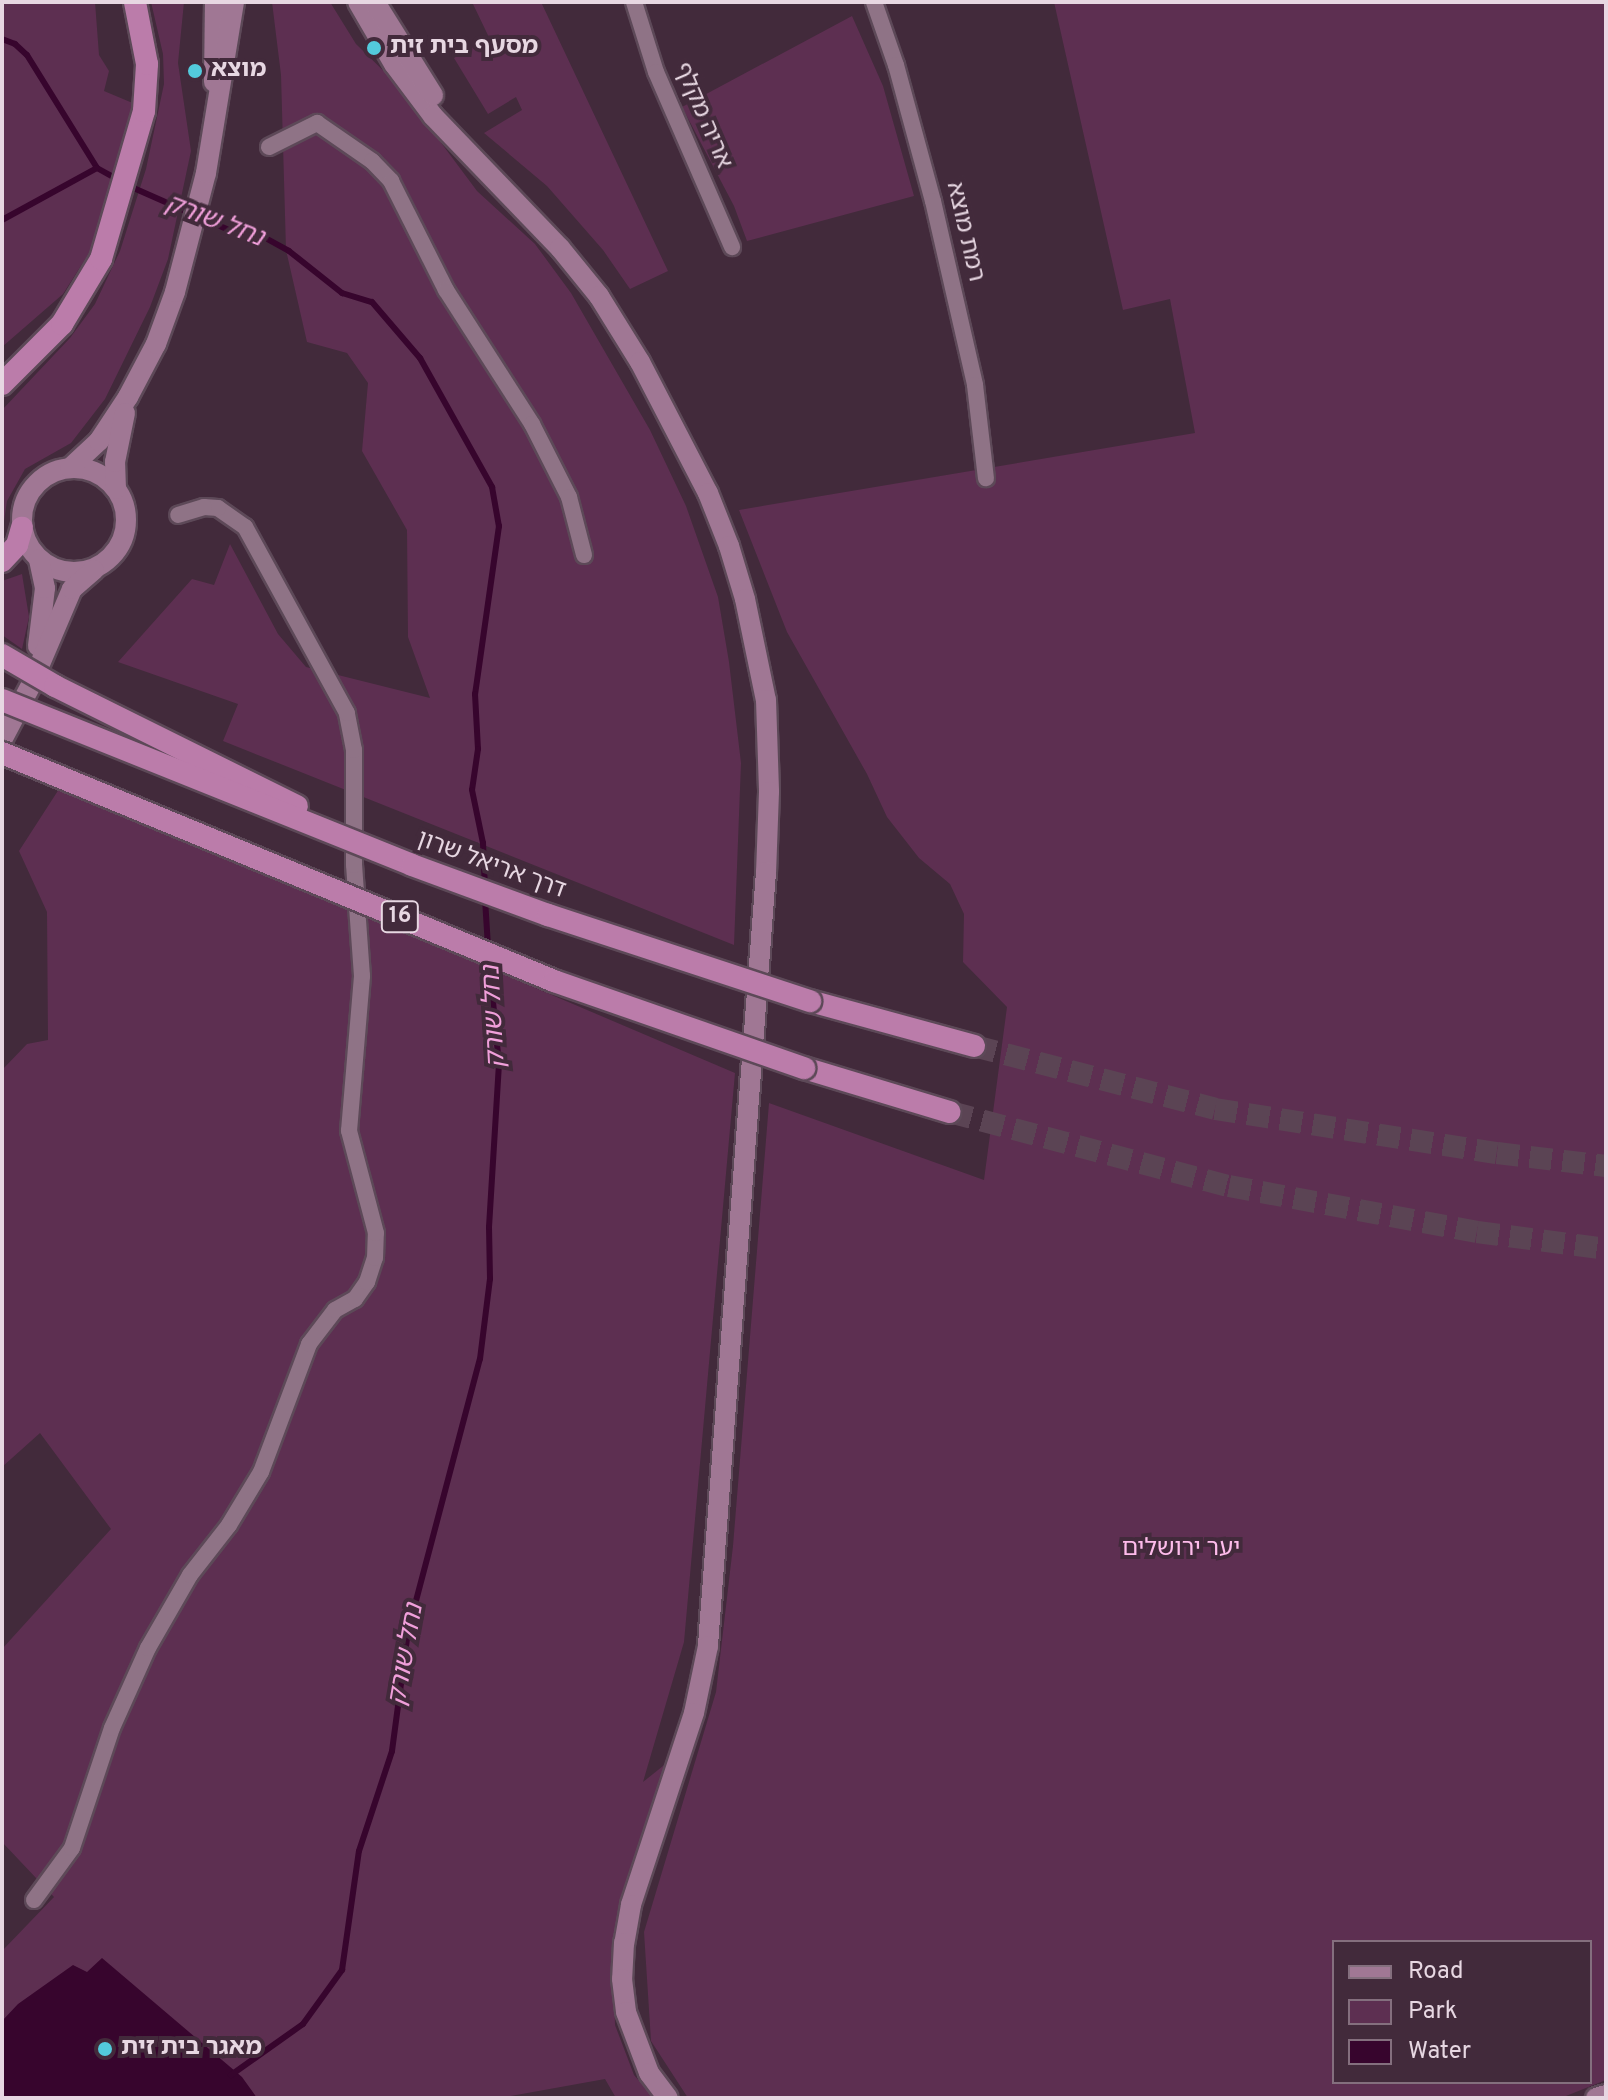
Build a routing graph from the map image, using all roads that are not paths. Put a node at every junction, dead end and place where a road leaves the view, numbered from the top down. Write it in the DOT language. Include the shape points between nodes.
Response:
graph roads {
  1 [pos="135,2"];
  2 [pos="358,2"];
  3 [pos="375,2"];
  4 [pos="634,2"];
  5 [pos="874,2"];
  6 [pos="230,4"];
  7 [pos="269,147"];
  8 [pos="477,162"];
  9 [pos="732,247"];
  10 [pos="2,384"];
  11 [pos="128,397"];
  12 [pos="70,468"];
  13 [pos="986,478"];
  14 [pos="116,489"];
  15 [pos="178,515"];
  16 [pos="22,528"];
  17 [pos="584,555"];
  18 [pos="39,560"];
  19 [pos="2,561"];
  20 [pos="100,566"];
  21 [pos="2,655"];
  22 [pos="31,685"];
  23 [pos="2,700"];
  24 [pos="2,740"];
  25 [pos="2,753"];
  26 [pos="412,865"];
  27 [pos="974,1046"];
  28 [pos="950,1112"];
  29 [pos="34,1900"];
  30 [pos="1606,2095"];
  31 [pos="668,2098"];
  32 [pos="1596,2098"];
  1 -- 10 [label="highway" via="147,64 144,111 101,259 76,305"];
  2 -- 8 [label="main road" via="411,88"];
  3 -- 8 [label="main road"];
  4 -- 9 [label="street, אריה מקלף" via="656,72"];
  5 -- 13 [label="street, רמת מוצא" via="927,176 975,385"];
  6 -- 11 [label="main road" via="189,248 156,344"];
  7 -- 17 [label="street" via="317,123 372,161 391,181 446,290 532,424 569,497"];
  8 -- 31 [label="main road" via="560,248 599,296 640,362 708,493 729,546 766,700 766,872 708,1646 694,1713 631,1905 624,1943 622,1979 629,2023 649,2073"];
  11 -- 12 [label="main road" via="99,441"];
  11 -- 14 [label="main road" via="116,453"];
  12 -- 14 [label="main road" via="99,474"];
  12 -- 16 [label="main road" via="47,475 34,486 24,504"];
  14 -- 20 [label="main road" via="125,510 124,535"];
  15 -- 29 [label="street" via="218,508 245,527 347,713 354,750 354,865 362,976 349,1131 376,1233 375,1258 355,1299 335,1310 309,1344 261,1472 190,1575 148,1648 112,1728 72,1848"];
  16 -- 18 [label="main road"];
  16 -- 19 [label="highway" via="17,545"];
  18 -- 20 [label="main road" via="72,573"];
  18 -- 22 [label="main road" via="44,608"];
  20 -- 22 [label="main road" via="72,589"];
  21 -- 26 [label="highway, bridge"];
  22 -- 24 [label="main road"];
  23 -- 26 [label="highway, דרך אריאל שרון / 16, bridge"];
  25 -- 28 [label="highway, 16, bridge" via="554,981 804,1068"];
  26 -- 27 [label="highway, דרך אריאל שרון / 16, bridge" via="810,1001"];
  30 -- 32 [label="main road"];
}
